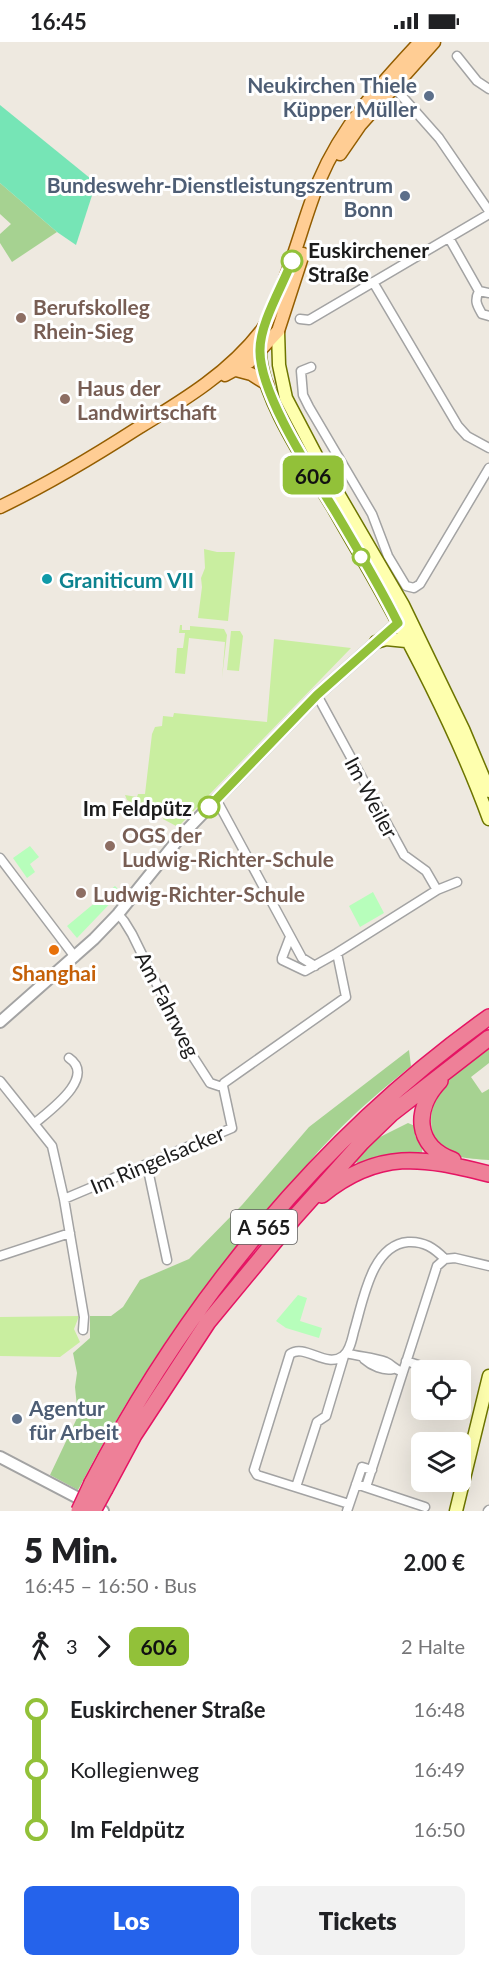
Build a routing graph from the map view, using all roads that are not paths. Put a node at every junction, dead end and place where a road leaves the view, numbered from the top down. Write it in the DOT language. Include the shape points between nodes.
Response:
graph roads {
  1 [pos="420,42"];
  2 [pos="434,42"];
  3 [pos="457,56"];
  4 [pos="389,82"];
  5 [pos="489,89"];
  6 [pos="489,212"];
  7 [pos="449,238"];
  8 [pos="373,282"];
  9 [pos="479,291"];
  10 [pos="489,292"];
  11 [pos="489,316"];
  12 [pos="300,319"];
  13 [pos="278,331"];
  14 [pos="258,348"];
  15 [pos="311,367"];
  16 [pos="236,370"];
  17 [pos="280,376"];
  18 [pos="210,382"];
  19 [pos="267,384"];
  20 [pos="489,448"];
  21 [pos="489,468"];
  22 [pos="0,507"];
  23 [pos="403,605"];
  24 [pos="398,623"];
  25 [pos="412,637"];
  26 [pos="376,642"];
  27 [pos="317,695"];
  28 [pos="489,790"];
  29 [pos="216,799"];
  30 [pos="489,819"];
  31 [pos="0,858"];
  32 [pos="457,882"];
  33 [pos="437,890"];
  34 [pos="118,914"];
  35 [pos="290,937"];
  36 [pos="337,954"];
  37 [pos="75,957"];
  38 [pos="315,966"];
  39 [pos="489,1017"];
  40 [pos="0,1022"];
  41 [pos="489,1038"];
  42 [pos="69,1058"];
  43 [pos="460,1059"];
  44 [pos="0,1081"];
  45 [pos="223,1086"];
  46 [pos="35,1123"];
  47 [pos="147,1165"];
  48 [pos="489,1167"];
  49 [pos="489,1174"];
  50 [pos="64,1199"];
  51 [pos="294,1218"];
  52 [pos="70,1233"];
  53 [pos="0,1256"];
  54 [pos="445,1259"];
  55 [pos="167,1260"];
  56 [pos="489,1266"];
  57 [pos="83,1330"];
  58 [pos="345,1354"];
  59 [pos="406,1361"];
  60 [pos="411,1363"];
  61 [pos="403,1372"];
  62 [pos="489,1376"];
  63 [pos="0,1457"];
  64 [pos="372,1470"];
  65 [pos="356,1484"];
  66 [pos="99,1486"];
  67 [pos="296,1487"];
  68 [pos="366,1487"];
  69 [pos="348,1507"];
  70 [pos="425,1507"];
  71 [pos="79,1511"];
  72 [pos="93,1511"];
  73 [pos="103,1511"];
  74 [pos="456,1511"];
  1 -- 4 [label="main road"];
  2 -- 4 [label="main road"];
  3 -- 5 [label="street" via="477,81"];
  4 -- 6 [label="street" via="439,138"];
  4 -- 13 [label="main road" via="332,169"];
  4 -- 14 [label="main road" via="344,131 326,165"];
  6 -- 7 [label="street"];
  7 -- 8 [label="street"];
  7 -- 9 [label="street"];
  8 -- 12 [label="street" via="309,320"];
  8 -- 20 [label="street" via="458,426"];
  9 -- 10 [label="street"];
  9 -- 11 [label="street" via="476,304 482,314"];
  13 -- 14 [label="main road"];
  13 -- 17 [label="main road"];
  14 -- 16 [label="main road" via="249,362"];
  14 -- 17 [label="main road"];
  14 -- 18 [label="main road"];
  14 -- 19 [label="main road"];
  15 -- 21 [label="street" via="301,372 303,395 372,514 405,586 414,588 420,584"];
  16 -- 18 [label="main road"];
  16 -- 19 [label="main road"];
  17 -- 23 [label="main road" via="294,416"];
  18 -- 22 [label="main road" via="106,449"];
  19 -- 24 [label="main road" via="290,435"];
  23 -- 24 [label="main road"];
  23 -- 25 [label="main road"];
  24 -- 25 [label="main road"];
  24 -- 26 [label="street"];
  25 -- 26 [label="main road"];
  25 -- 28 [label="main road" via="463,729"];
  25 -- 30 [label="main road"];
  26 -- 27 [label="street"];
  27 -- 29 [label="street"];
  27 -- 33 [label="street, Im Weiler" via="404,855 426,872"];
  29 -- 34 [label="street"];
  29 -- 35 [label="street"];
  31 -- 37 [label="street"];
  32 -- 33 [label="street"];
  33 -- 36 [label="street"];
  34 -- 37 [label="street"];
  34 -- 45 [label="street, Am Fahrweg" via="132,934 190,1052 210,1083"];
  35 -- 38 [label="street" via="302,958"];
  35 -- 38 [label="street" via="282,960 305,971"];
  36 -- 38 [label="street"];
  36 -- 45 [label="street" via="346,997"];
  37 -- 40 [label="street"];
  39 -- 66 [label="highway, A 565" via="406,1081 351,1131 266,1225 202,1305 121,1427"];
  41 -- 43 [label="highway, A 565"];
  42 -- 46 [label="street" via="76,1068 73,1087"];
  43 -- 48 [label="highway" via="432,1089 424,1104 422,1127 431,1147 443,1157"];
  43 -- 51 [label="highway, A 565" via="391,1114"];
  44 -- 46 [label="street"];
  45 -- 47 [label="street, Im Ringelsacker" via="232,1128"];
  46 -- 50 [label="street" via="52,1146"];
  47 -- 50 [label="street, Im Ringelsacker"];
  47 -- 55 [label="street"];
  49 -- 51 [label="highway" via="414,1160 377,1164 333,1186"];
  50 -- 52 [label="street"];
  51 -- 66 [label="highway, A 565" via="208,1322"];
  52 -- 53 [label="street"];
  52 -- 57 [label="street"];
  54 -- 56 [label="street"];
  54 -- 58 [label="street" via="434,1247 413,1242 384,1253 375,1265"];
  54 -- 59 [label="street" via="437,1266"];
  58 -- 61 [label="street" via="390,1363 393,1369"];
  58 -- 67 [label="street" via="326,1416 317,1422"];
  58 -- 67 [label="street" via="330,1360 294,1351 288,1359 254,1470 257,1475"];
  59 -- 60 [label="street"];
  59 -- 61 [label="street"];
  61 -- 64 [label="street"];
  62 -- 74 [label="main road"];
  63 -- 73 [label="street"];
  64 -- 65 [label="street" via="362,1467"];
  64 -- 68 [label="street"];
  65 -- 68 [label="street"];
  65 -- 69 [label="street"];
  66 -- 71 [label="highway, A 565, bridge"];
  66 -- 72 [label="highway, A 565, bridge"];
  67 -- 69 [label="street"];
  68 -- 70 [label="street"];
}
